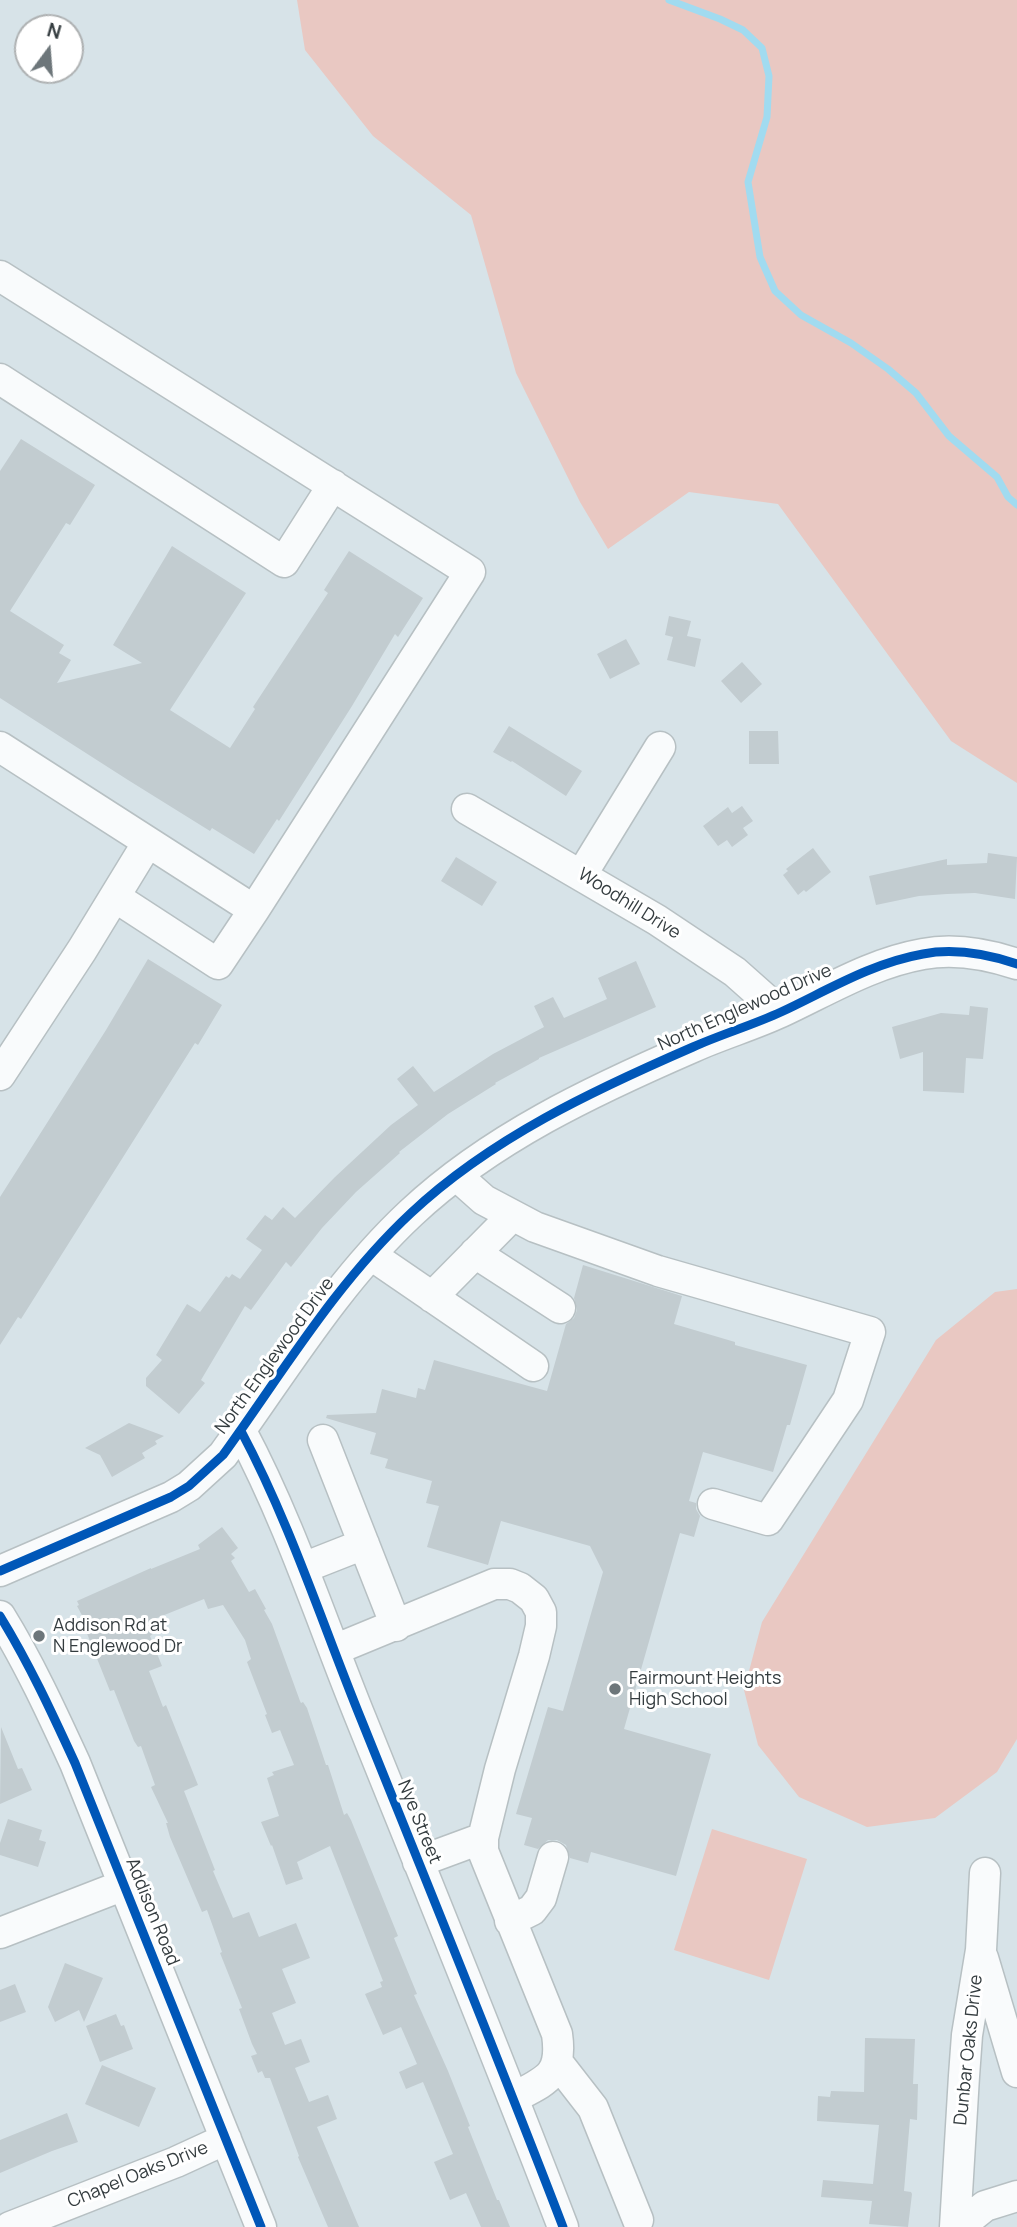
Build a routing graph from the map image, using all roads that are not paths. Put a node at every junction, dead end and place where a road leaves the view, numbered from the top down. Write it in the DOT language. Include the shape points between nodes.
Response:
graph roads {
  1 [pos="0,276"];
  2 [pos="0,379"];
  3 [pos="333,485"];
  4 [pos="0,747"];
  5 [pos="660,747"];
  6 [pos="467,810"];
  7 [pos="148,842"];
  8 [pos="582,874"];
  9 [pos="115,897"];
  10 [pos="254,910"];
  11 [pos="1017,964"];
  12 [pos="780,1012"];
  13 [pos="0,1076"];
  14 [pos="457,1176"];
  15 [pos="512,1216"];
  16 [pos="475,1254"];
  17 [pos="371,1255"];
  18 [pos="432,1297"];
  19 [pos="560,1308"];
  20 [pos="533,1366"];
  21 [pos="241,1431"];
  22 [pos="323,1440"];
  23 [pos="713,1504"];
  24 [pos="364,1544"];
  25 [pos="303,1568"];
  26 [pos="0,1572"];
  27 [pos="0,1616"];
  28 [pos="396,1626"];
  29 [pos="334,1650"];
  30 [pos="483,1838"];
  31 [pos="553,1857"];
  32 [pos="418,1862"];
  33 [pos="985,1873"];
  34 [pos="124,1885"];
  35 [pos="510,1921"];
  36 [pos="0,1933"];
  37 [pos="981,1950"];
  38 [pos="558,2063"];
  39 [pos="1017,2072"];
  40 [pos="513,2098"];
  41 [pos="226,2139"];
  42 [pos="1017,2196"];
  43 [pos="638,2220"];
  44 [pos="10,2227"];
  45 [pos="261,2227"];
  46 [pos="563,2227"];
  47 [pos="957,2227"];
  1 -- 3 [label="street"];
  2 -- 3 [label="street" via="284,562"];
  3 -- 10 [label="street" via="470,572"];
  4 -- 7 [label="street"];
  5 -- 8 [label="street"];
  6 -- 8 [label="street, Woodhill Drive"];
  7 -- 9 [label="street"];
  7 -- 10 [label="street"];
  8 -- 12 [label="street, Woodhill Drive" via="735,972"];
  9 -- 10 [label="street" via="218,964"];
  9 -- 13 [label="street"];
  11 -- 12 [label="street, North Englewood Drive" via="947,951 924,954 866,971"];
  12 -- 14 [label="street, North Englewood Drive" via="598,1090 498,1146"];
  14 -- 15 [label="street" via="484,1200"];
  14 -- 17 [label="street, North Englewood Drive" via="412,1212"];
  15 -- 16 [label="street"];
  15 -- 23 [label="street" via="658,1271 870,1332 848,1400 768,1520"];
  16 -- 18 [label="street"];
  16 -- 19 [label="street"];
  17 -- 18 [label="street"];
  17 -- 21 [label="street, North Englewood Drive" via="304,1339"];
  18 -- 20 [label="street"];
  21 -- 25 [label="street, Nye Street"];
  21 -- 26 [label="street, North Englewood Drive" via="208,1470 171,1497"];
  22 -- 24 [label="street"];
  24 -- 25 [label="street"];
  24 -- 28 [label="street"];
  25 -- 29 [label="street, Nye Street"];
  27 -- 34 [label="street, Addison Road" via="54,1716"];
  28 -- 29 [label="street"];
  28 -- 30 [label="street" via="494,1584 520,1588 541,1612 534,1656"];
  29 -- 32 [label="street, Nye Street"];
  30 -- 32 [label="street"];
  30 -- 35 [label="street" via="483,1852"];
  31 -- 35 [label="street" via="533,1910"];
  32 -- 40 [label="street, Nye Street"];
  33 -- 37 [label="street, Dunbar Oaks Drive"];
  34 -- 36 [label="street"];
  34 -- 41 [label="street, Addison Road"];
  35 -- 38 [label="street" via="557,2034"];
  37 -- 39 [label="street"];
  37 -- 47 [label="street, Dunbar Oaks Drive" via="967,2035"];
  38 -- 40 [label="street" via="548,2079"];
  38 -- 43 [label="street" via="593,2108"];
  40 -- 46 [label="street, Nye Street"];
  41 -- 44 [label="street, Chapel Oaks Drive"];
  41 -- 45 [label="street, Addison Road"];
  42 -- 47 [label="street" via="985,2206"];
}
